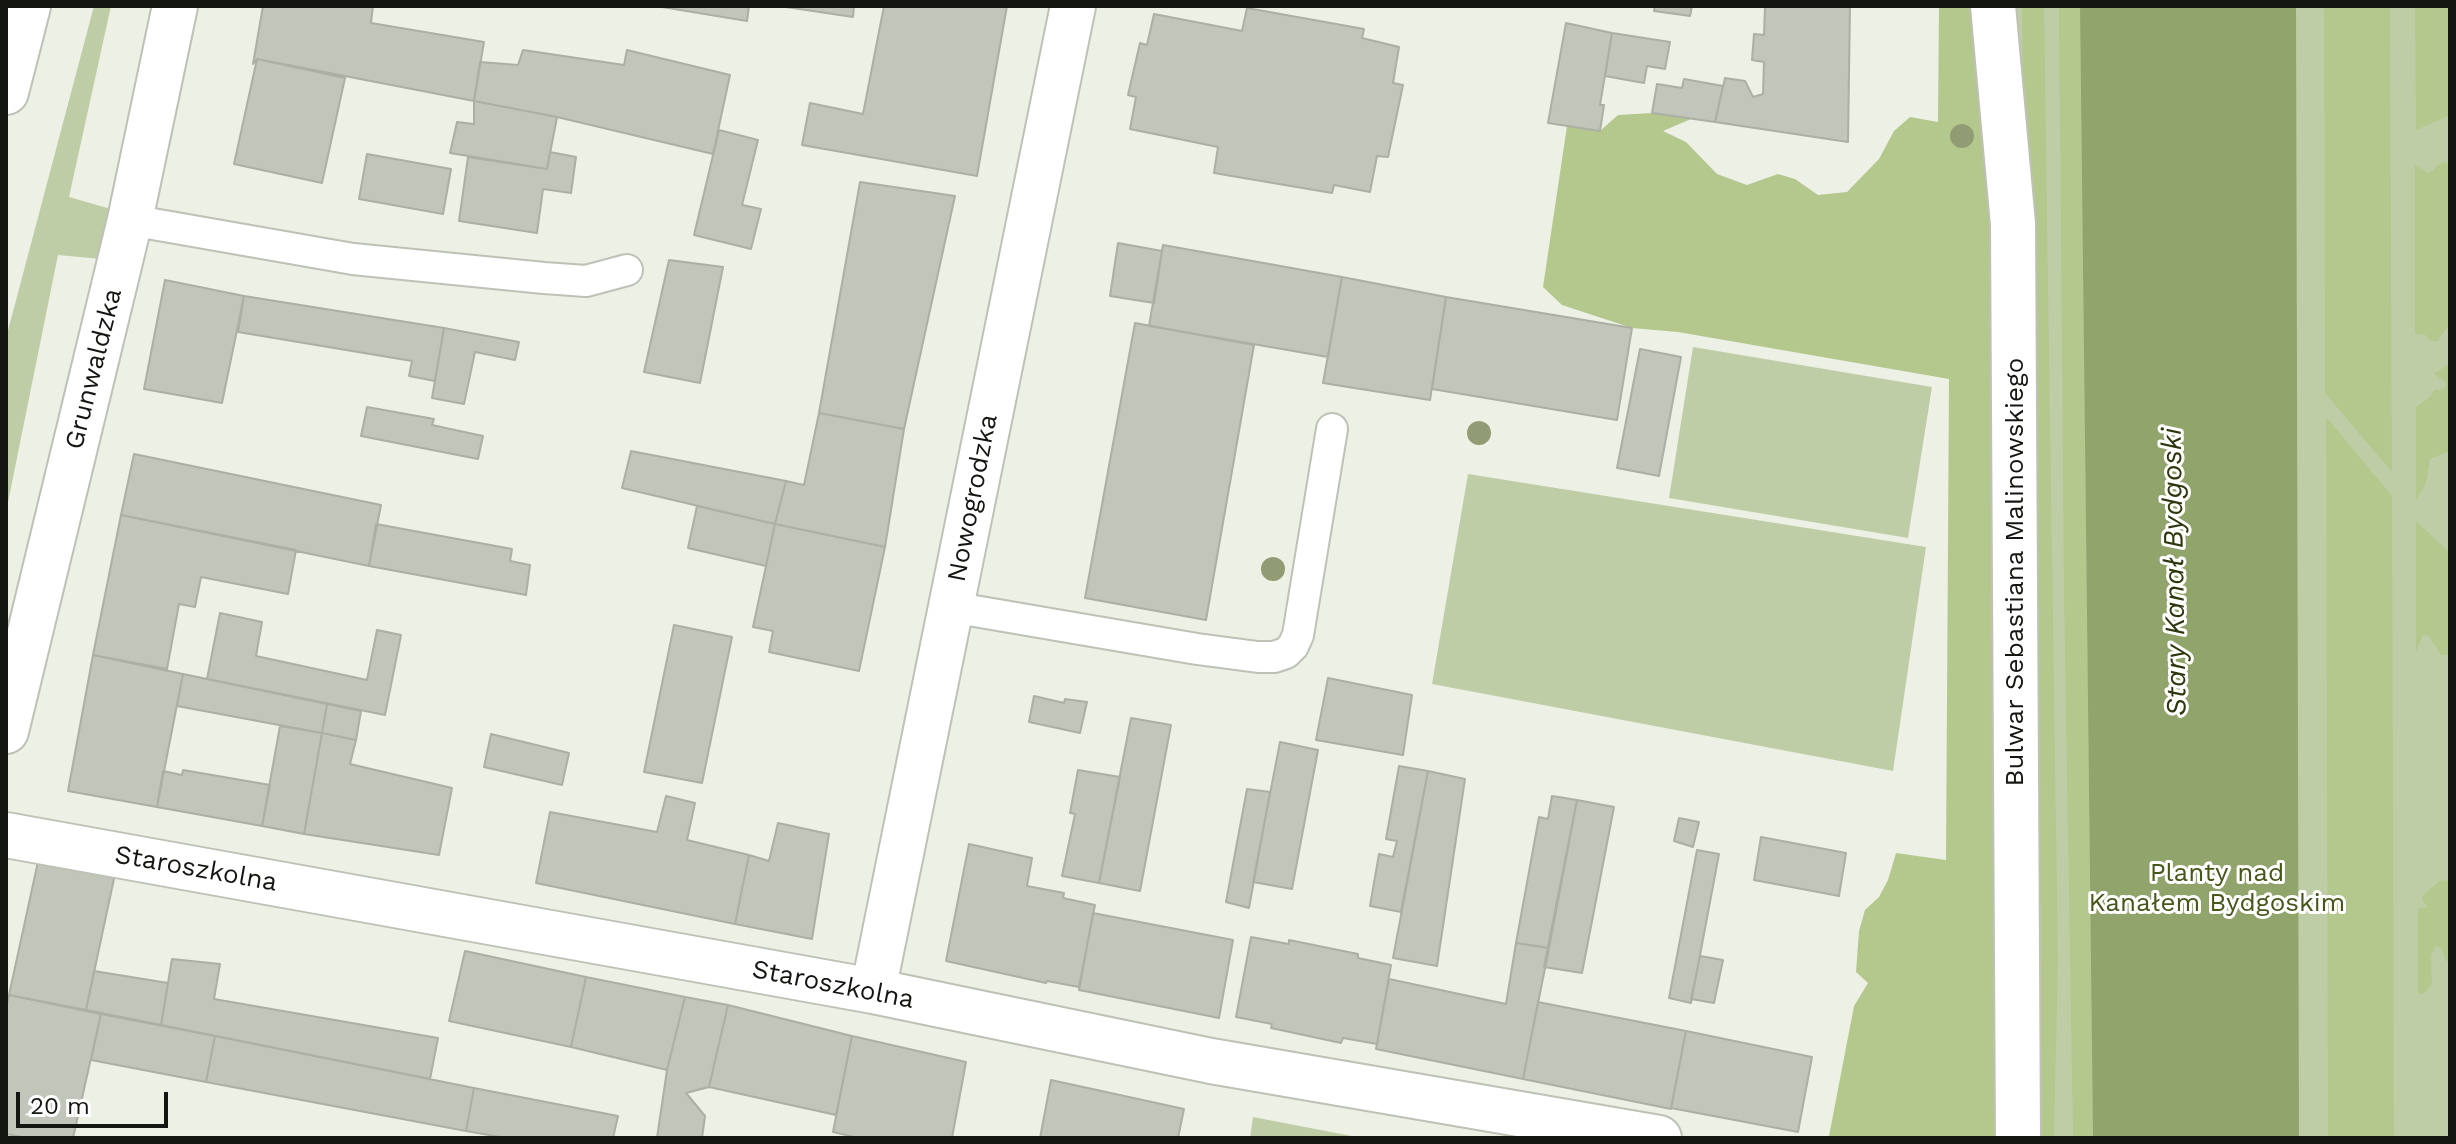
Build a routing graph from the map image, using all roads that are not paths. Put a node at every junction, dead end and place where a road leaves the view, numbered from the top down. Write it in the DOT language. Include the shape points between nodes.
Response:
graph roads {
  1 [pos="28,6"];
  2 [pos="175,6"];
  3 [pos="1073,6"];
  4 [pos="1993,6"];
  5 [pos="9,67"];
  6 [pos="130,220"];
  7 [pos="627,270"];
  8 [pos="1332,429"];
  9 [pos="951,607"];
  10 [pos="6,731"];
  11 [pos="6,835"];
  12 [pos="873,991"];
  13 [pos="1526,1127"];
  14 [pos="1578,1132"];
  15 [pos="1659,1138"];
  16 [pos="2018,1138"];
  1 -- 5 [label="street"];
  2 -- 6 [label="street, Grunwaldzka"];
  3 -- 9 [label="street, Nowogrodzka"];
  4 -- 16 [label="street, Bulwar Sebastiana Malinowskiego" via="2013,224"];
  6 -- 7 [label="lane" via="353,259 586,281"];
  6 -- 10 [label="street, Grunwaldzka"];
  8 -- 9 [label="lane" via="1298,635 1286,653 1258,657 1197,649"];
  9 -- 12 [label="street, Nowogrodzka"];
  11 -- 12 [label="street, Staroszkolna"];
  12 -- 13 [label="street, Staroszkolna"];
  13 -- 14 [label="street, Staroszkolna"];
  14 -- 15 [label="street, Staroszkolna"];
}
